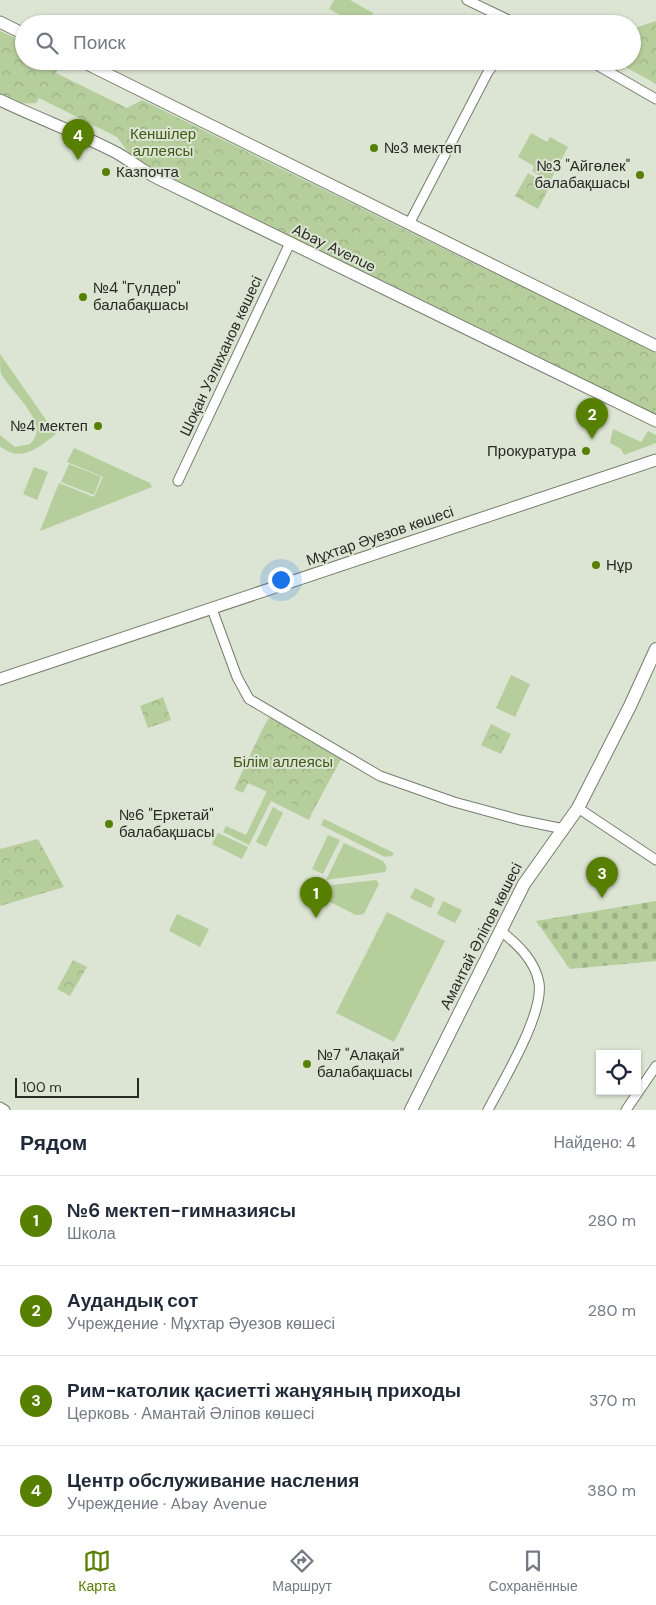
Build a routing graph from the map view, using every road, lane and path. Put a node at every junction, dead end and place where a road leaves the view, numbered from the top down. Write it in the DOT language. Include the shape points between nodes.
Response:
graph roads {
  1 [pos="467,0"];
  2 [pos="498,15"];
  3 [pos="0,22"];
  4 [pos="15,30"];
  5 [pos="98,70"];
  6 [pos="489,70"];
  7 [pos="606,70"];
  8 [pos="656,99"];
  9 [pos="0,100"];
  10 [pos="409,224"];
  11 [pos="290,243"];
  12 [pos="656,346"];
  13 [pos="656,421"];
  14 [pos="656,460"];
  15 [pos="178,481"];
  16 [pos="212,609"];
  17 [pos="656,648"];
  18 [pos="0,679"];
  19 [pos="578,808"];
  20 [pos="564,829"];
  21 [pos="656,860"];
  22 [pos="501,931"];
  23 [pos="656,1066"];
  24 [pos="0,1108"];
  25 [pos="5,1110"];
  26 [pos="411,1110"];
  27 [pos="488,1110"];
  28 [pos="626,1110"];
  1 -- 2 [label="street"];
  3 -- 4 [label="street"];
  5 -- 10 [label="street"];
  6 -- 10 [label="street"];
  7 -- 8 [label="street"];
  9 -- 11 [label="street, Abay Avenue" via="119,154 137,168"];
  10 -- 12 [label="street"];
  11 -- 13 [label="street, Abay Avenue"];
  11 -- 15 [label="street, Шоқан Уәлиханов көшесі"];
  14 -- 16 [label="street, Мұхтар Әуезов көшесі"];
  16 -- 18 [label="street, Мұхтар Әуезов көшесі"];
  16 -- 20 [label="street" via="236,677 249,698 380,776 447,800"];
  17 -- 19 [label="main road, Амантай Әліпов көшесі"];
  19 -- 20 [label="main road, Амантай Әліпов көшесі"];
  19 -- 21 [label="street"];
  20 -- 22 [label="main road, Амантай Әліпов көшесі" via="536,864"];
  22 -- 26 [label="main road, Амантай Әліпов көшесі"];
  22 -- 27 [label="street" via="517,944 532,964 539,983 539,1002"];
  23 -- 28 [label="street"];
  24 -- 25 [label="street"];
}
